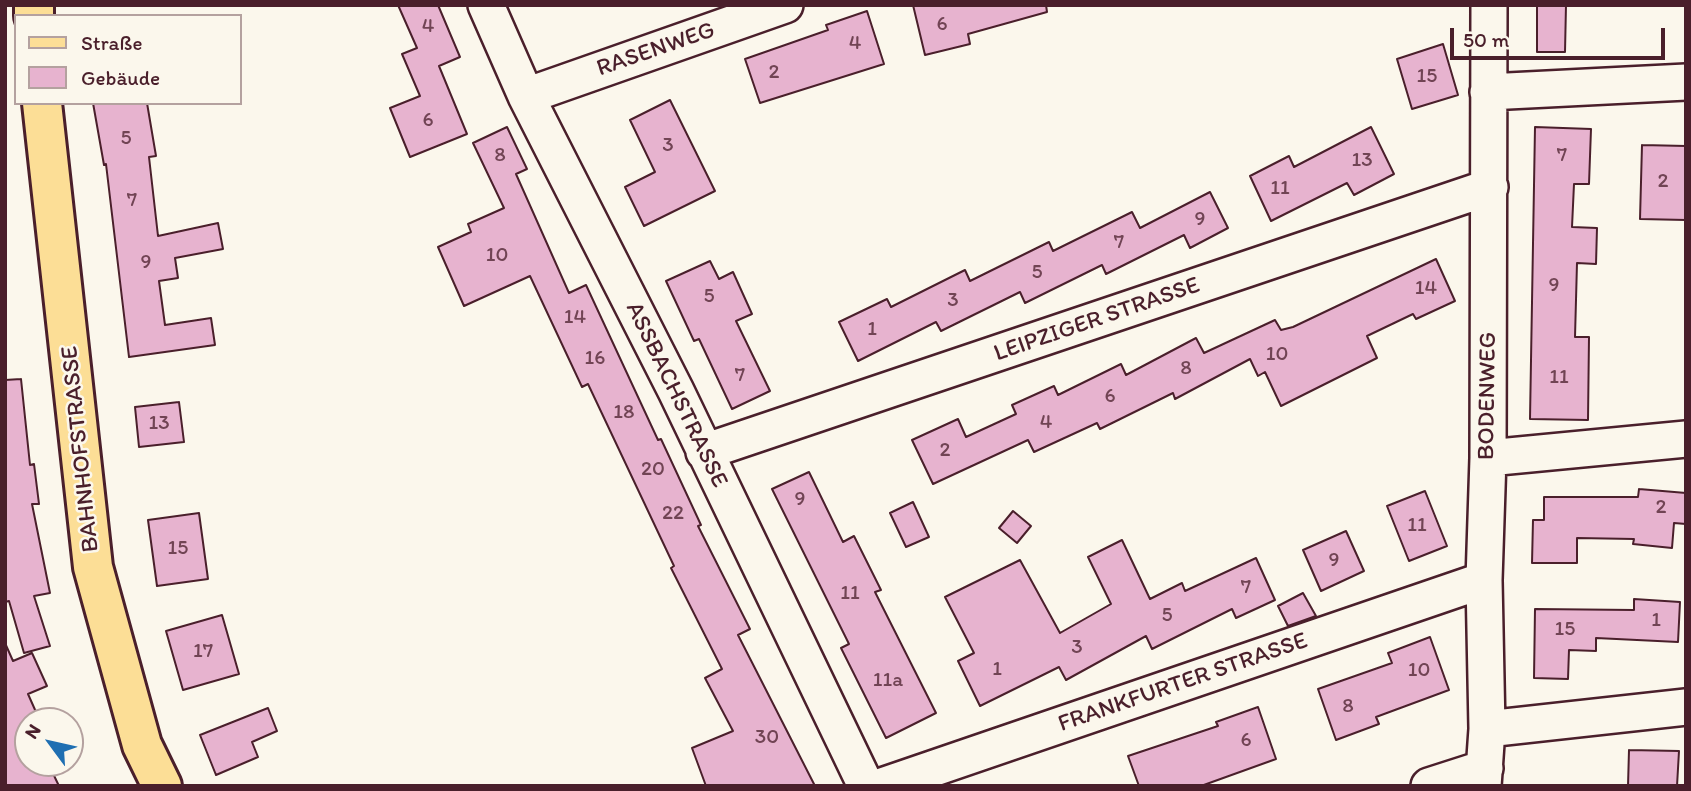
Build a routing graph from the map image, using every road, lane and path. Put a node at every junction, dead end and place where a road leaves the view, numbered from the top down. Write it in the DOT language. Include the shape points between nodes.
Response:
graph roads {
  1 [pos="486,5"];
  2 [pos="785,5"];
  3 [pos="1489,5"];
  4 [pos="1686,82"];
  5 [pos="1489,92"];
  6 [pos="526,96"];
  7 [pos="42,105"];
  8 [pos="1490,187"];
  9 [pos="1686,439"];
  10 [pos="704,452"];
  11 [pos="1488,458"];
  12 [pos="1484,580"];
  13 [pos="1686,707"];
  14 [pos="1487,729"];
  15 [pos="1484,777"];
  16 [pos="162,786"];
  17 [pos="866,786"];
  18 [pos="882,786"];
  19 [pos="1429,786"];
  1 -- 6 [label="street, ASSBACHSTRASSE"];
  2 -- 6 [label="street, RASENWEG"];
  3 -- 5 [label="street, BODENWEG"];
  4 -- 5 [label="street"];
  5 -- 8 [label="street, BODENWEG"];
  6 -- 10 [label="street, ASSBACHSTRASSE"];
  7 -- 16 [label="main road, BAHNHOFSTRASSE" via="93,567 142,745"];
  8 -- 10 [label="street, LEIPZIGER STRASSE"];
  8 -- 11 [label="street, BODENWEG"];
  9 -- 11 [label="street"];
  10 -- 17 [label="street, ASSBACHSTRASSE"];
  11 -- 12 [label="street, BODENWEG"];
  12 -- 14 [label="street, BODENWEG"];
  12 -- 18 [label="street, FRANKFURTER STRASSE"];
  13 -- 14 [label="street"];
  14 -- 15 [label="street, BODENWEG"];
  15 -- 19 [label="street"];
}
